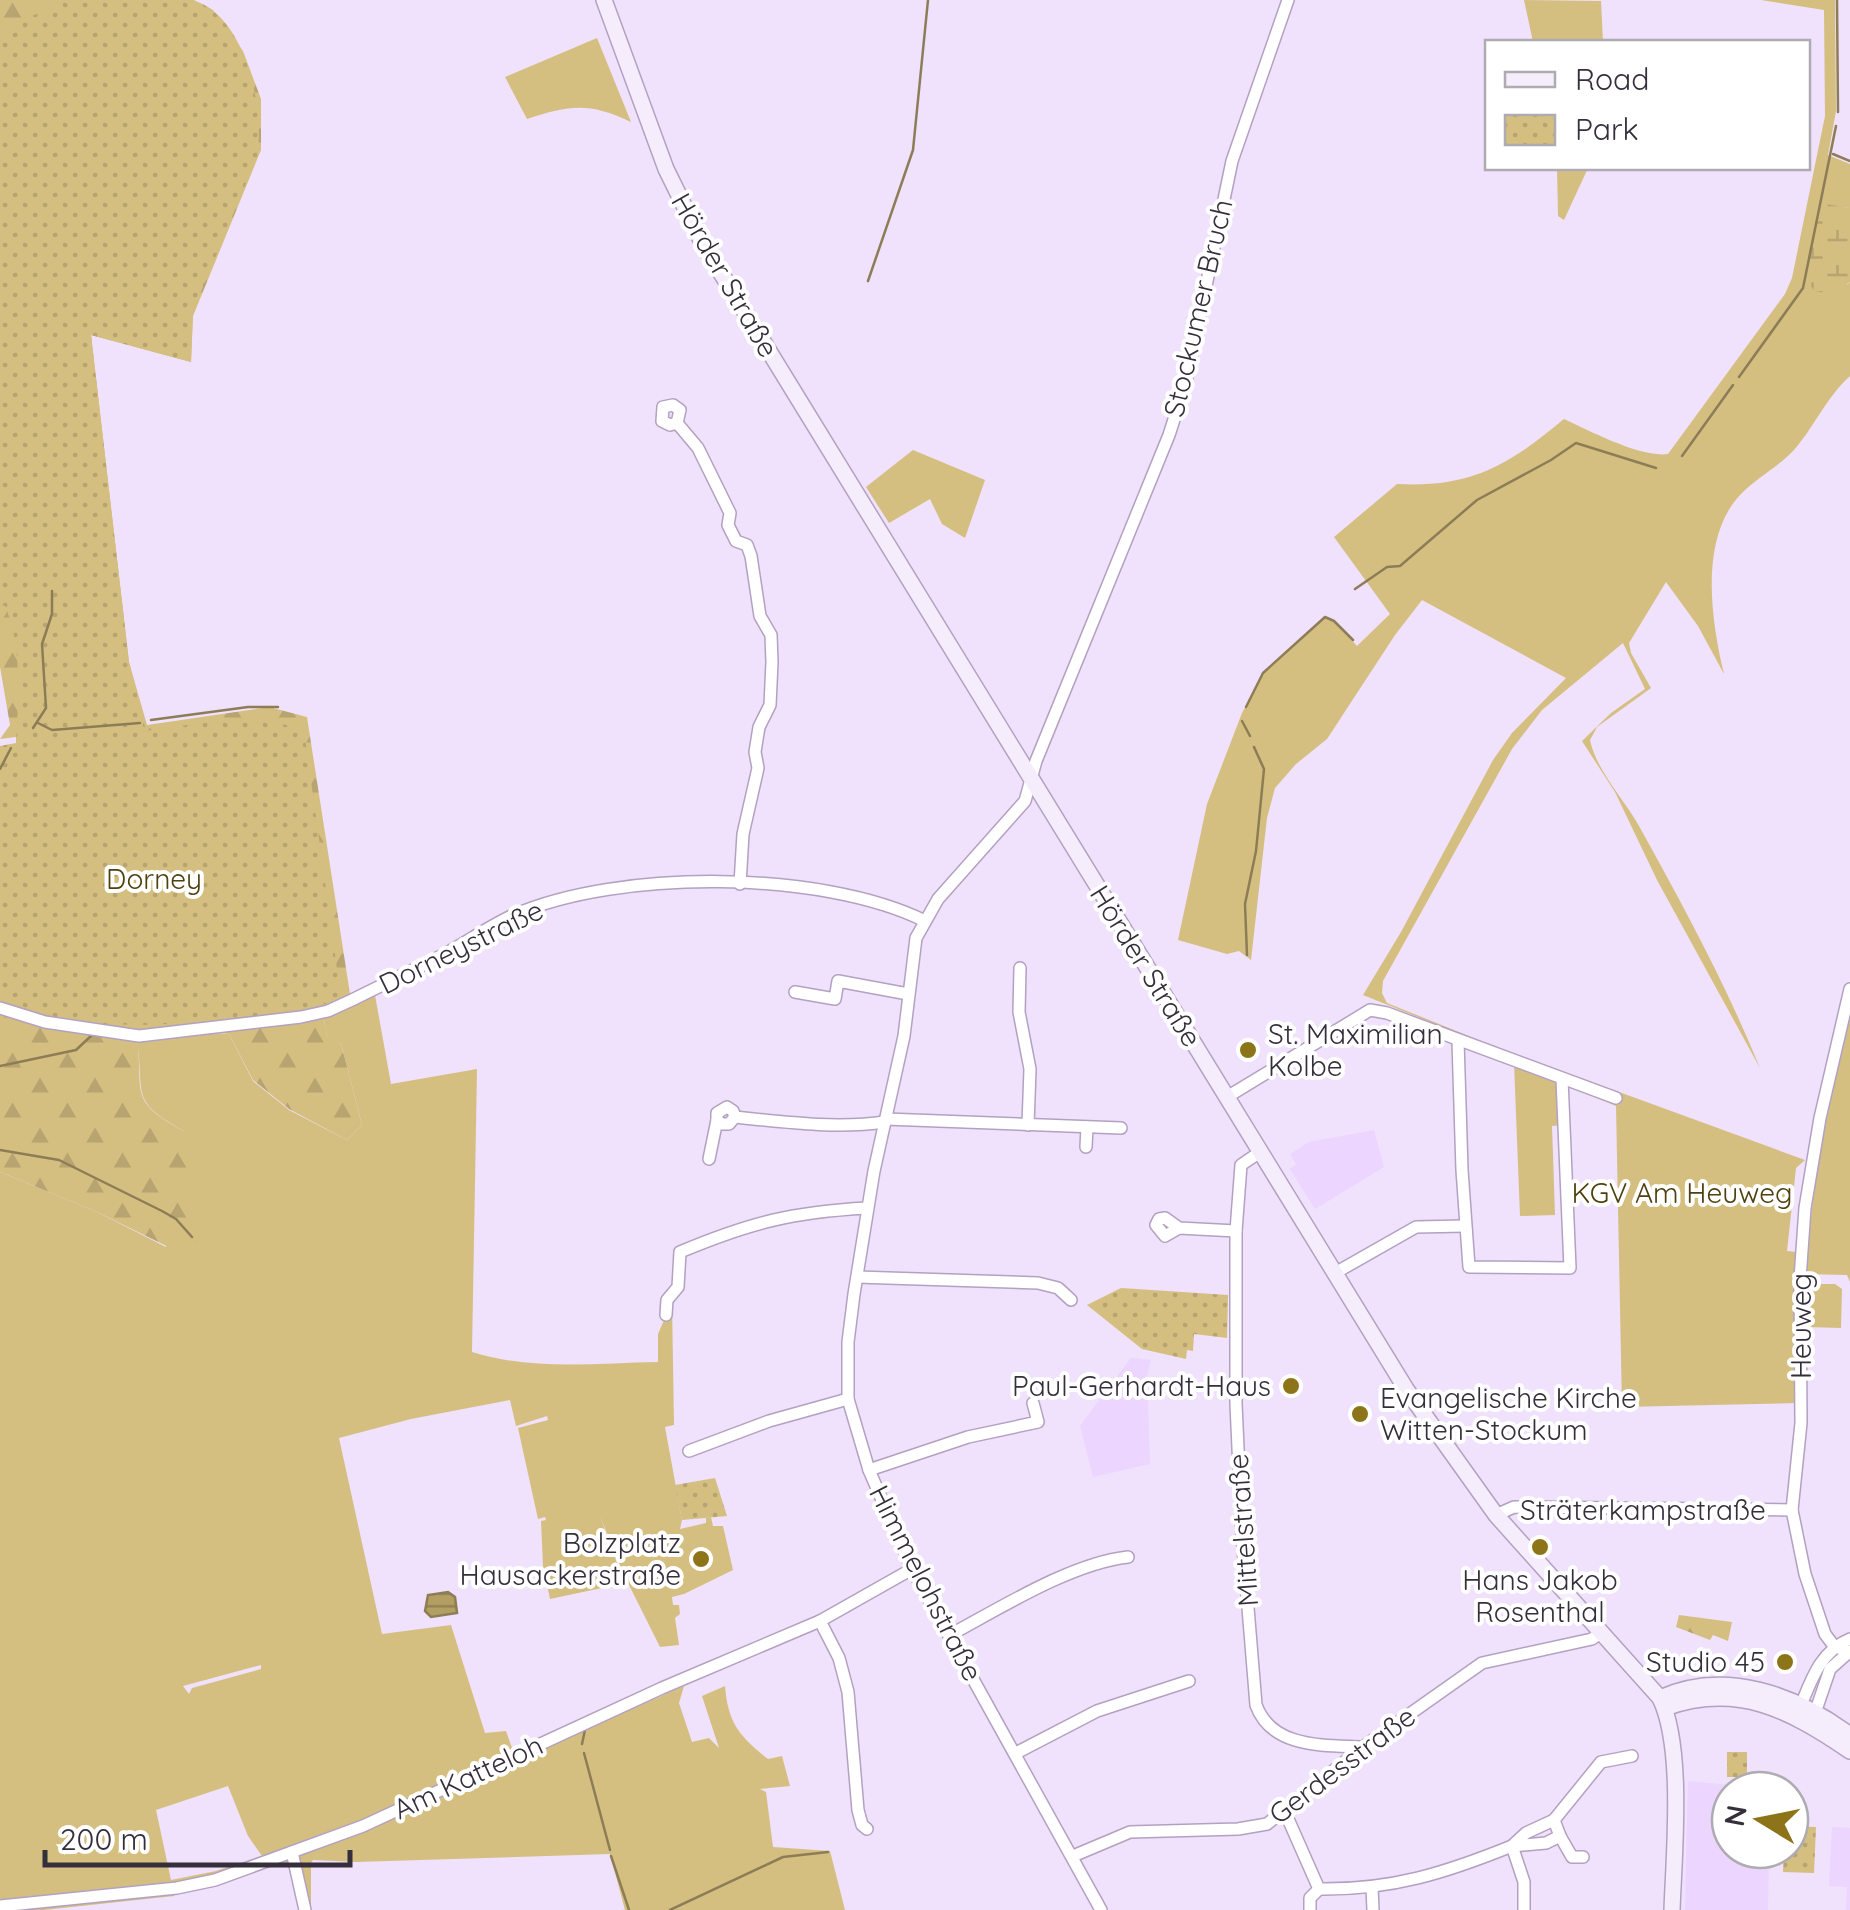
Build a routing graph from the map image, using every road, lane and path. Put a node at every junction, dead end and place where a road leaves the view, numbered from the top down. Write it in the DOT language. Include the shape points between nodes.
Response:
graph roads {
  1 [pos="604,0"];
  2 [pos="1288,0"];
  3 [pos="678,422"];
  4 [pos="1031,780"];
  5 [pos="740,884"];
  6 [pos="925,921"];
  7 [pos="1020,968"];
  8 [pos="1850,989"];
  9 [pos="795,992"];
  10 [pos="908,994"];
  11 [pos="0,1008"];
  12 [pos="1458,1041"];
  13 [pos="1562,1078"];
  14 [pos="1227,1098"];
  15 [pos="1616,1098"];
  16 [pos="885,1120"];
  17 [pos="1028,1125"];
  18 [pos="1088,1127"];
  19 [pos="1121,1128"];
  20 [pos="1086,1147"];
  21 [pos="1260,1152"];
  22 [pos="709,1159"];
  23 [pos="867,1208"];
  24 [pos="1465,1226"];
  25 [pos="1179,1228"];
  26 [pos="1236,1231"];
  27 [pos="1335,1273"];
  28 [pos="857,1277"];
  29 [pos="1071,1300"];
  30 [pos="666,1315"];
  31 [pos="848,1399"];
  32 [pos="1033,1403"];
  33 [pos="689,1451"];
  34 [pos="870,1470"];
  35 [pos="1792,1510"];
  36 [pos="1496,1515"];
  37 [pos="1128,1557"];
  38 [pos="912,1569"];
  39 [pos="820,1622"];
  40 [pos="1600,1633"];
  41 [pos="950,1634"];
  42 [pos="1834,1646"];
  43 [pos="1849,1647"];
  44 [pos="1189,1681"];
  45 [pos="1662,1703"];
  46 [pos="1806,1713"];
  47 [pos="1850,1735"];
  48 [pos="1364,1747"];
  49 [pos="1850,1751"];
  50 [pos="1016,1753"];
  51 [pos="1632,1756"];
  52 [pos="1285,1812"];
  53 [pos="1554,1820"];
  54 [pos="868,1830"];
  55 [pos="1560,1836"];
  56 [pos="1512,1846"];
  57 [pos="292,1852"];
  58 [pos="1073,1856"];
  59 [pos="1582,1857"];
  60 [pos="1372,1887"];
  61 [pos="1319,1888"];
  62 [pos="0,1906"];
  63 [pos="306,1910"];
  64 [pos="1101,1910"];
  65 [pos="1310,1910"];
  66 [pos="1373,1910"];
  67 [pos="1524,1910"];
  68 [pos="1672,1910"];
  1 -- 4 [label="main road, Hörder Straße" via="690,222"];
  2 -- 4 [label="street, Stockumer Bruch" via="1227,178 1169,435"];
  3 -- 5 [label="street" via="706,464 736,540 752,556 760,616 771,635 770,704 758,727"];
  4 -- 6 [label="street, Himmelohstraße" via="1014,817"];
  4 -- 14 [label="main road, Hörder Straße"];
  5 -- 6 [label="street, Dorneystraße" via="857,896"];
  5 -- 11 [label="street, Dorneystraße" via="664,884 553,902 515,915 357,998 301,1017 139,1036"];
  6 -- 10 [label="street, Himmelohstraße"];
  7 -- 17 [label="street" via="1019,1012 1030,1063"];
  8 -- 35 [label="street, Heuweg" via="1805,1208 1801,1423"];
  9 -- 10 [label="street" via="835,999 838,981"];
  10 -- 16 [label="street, Himmelohstraße"];
  12 -- 13 [label="street"];
  12 -- 14 [label="street" via="1370,1010"];
  12 -- 24 [label="street"];
  13 -- 15 [label="street"];
  13 -- 24 [label="street" via="1570,1268 1469,1267"];
  14 -- 21 [label="main road, Hörder Straße"];
  16 -- 17 [label="street"];
  16 -- 22 [label="street" via="846,1125 734,1117 724,1107"];
  16 -- 23 [label="street, Himmelohstraße"];
  17 -- 18 [label="street"];
  18 -- 19 [label="street"];
  18 -- 20 [label="street"];
  21 -- 26 [label="street, Mittelstraße" via="1241,1165"];
  21 -- 27 [label="main road, Hörder Straße"];
  23 -- 28 [label="street, Himmelohstraße"];
  23 -- 30 [label="street" via="759,1222 680,1252 678,1286"];
  24 -- 27 [label="street" via="1416,1227"];
  25 -- 26 [label="street"];
  26 -- 48 [label="street, Mittelstraße" via="1238,1458 1256,1705 1268,1726 1292,1739"];
  27 -- 36 [label="main road, Hörder Straße" via="1437,1436"];
  28 -- 29 [label="street" via="1038,1283"];
  28 -- 31 [label="street, Himmelohstraße"];
  31 -- 33 [label="street"];
  31 -- 34 [label="street, Himmelohstraße"];
  32 -- 34 [label="street" via="1038,1422"];
  34 -- 38 [label="street, Himmelohstraße"];
  35 -- 36 [label="street, Sträterkampstraße" via="1514,1507"];
  35 -- 42 [label="street, Heuweg" via="1805,1574"];
  36 -- 40 [label="main road, Hörder Straße"];
  37 -- 41 [label="street" via="1090,1566"];
  38 -- 39 [label="street, Am Katteloh"];
  38 -- 41 [label="street, Himmelohstraße"];
  39 -- 54 [label="street" via="845,1680 858,1810"];
  39 -- 57 [label="street, Am Katteloh"];
  40 -- 45 [label="main road, Hörder Straße"];
  40 -- 48 [label="street, Gerdesstraße" via="1482,1663"];
  41 -- 50 [label="street, Himmelohstraße"];
  42 -- 43 [label="street"];
  42 -- 46 [label="street" via="1813,1675"];
  43 -- 46 [label="street"];
  44 -- 50 [label="street" via="1098,1712"];
  45 -- 46 [label="main road" via="1690,1688 1730,1684 1758,1689"];
  45 -- 68 [label="main road" via="1673,1750"];
  46 -- 47 [label="main road"];
  46 -- 49 [label="main road"];
  48 -- 52 [label="street, Gerdesstraße"];
  50 -- 58 [label="street, Himmelohstraße"];
  51 -- 53 [label="street" via="1600,1762"];
  52 -- 58 [label="street, Gerdesstraße" via="1252,1828 1130,1832"];
  52 -- 61 [label="street"];
  53 -- 55 [label="street"];
  53 -- 56 [label="street"];
  55 -- 56 [label="street"];
  55 -- 59 [label="street" via="1572,1857"];
  56 -- 60 [label="street" via="1449,1872"];
  56 -- 67 [label="street" via="1524,1882"];
  57 -- 62 [label="street, Am Katteloh" via="177,1888"];
  57 -- 63 [label="street"];
  58 -- 64 [label="street, Himmelohstraße"];
  60 -- 61 [label="street"];
  60 -- 66 [label="street"];
  61 -- 65 [label="street"];
}
